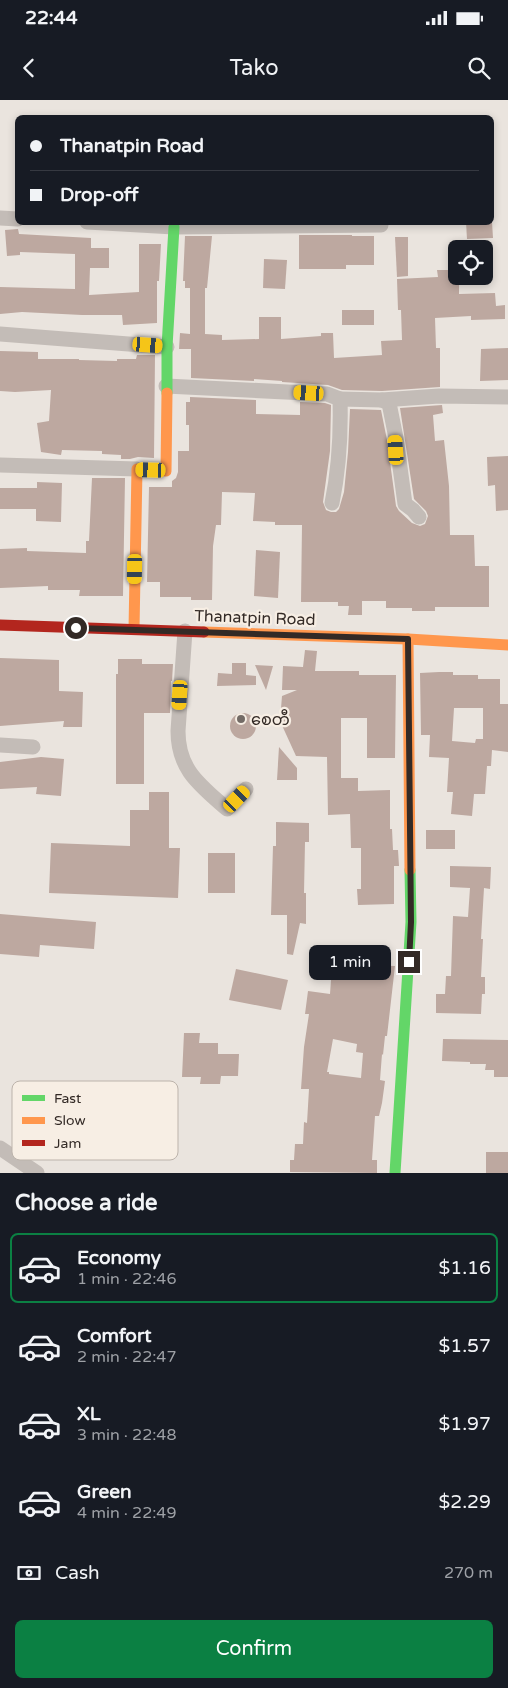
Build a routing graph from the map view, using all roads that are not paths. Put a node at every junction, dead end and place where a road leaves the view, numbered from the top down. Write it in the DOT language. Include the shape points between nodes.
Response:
graph roads {
  1 [pos="0,218"];
  2 [pos="15,219"];
  3 [pos="139,225"];
  4 [pos="381,225"];
  5 [pos="174,227"];
  6 [pos="0,334"];
  7 [pos="167,347"];
  8 [pos="166,386"];
  9 [pos="508,397"];
  10 [pos="340,399"];
  11 [pos="382,400"];
  12 [pos="0,465"];
  13 [pos="136,469"];
  14 [pos="332,503"];
  15 [pos="419,517"];
  16 [pos="0,625"];
  17 [pos="134,629"];
  18 [pos="185,631"];
  19 [pos="408,639"];
  20 [pos="508,645"];
  21 [pos="0,745"];
  22 [pos="33,747"];
  23 [pos="246,789"];
  24 [pos="0,1148"];
  25 [pos="12,1156"];
  26 [pos="18,1160"];
  27 [pos="37,1173"];
  28 [pos="395,1173"];
  1 -- 2 [label="street"];
  3 -- 5 [label="street"];
  4 -- 5 [label="street"];
  5 -- 7 [label="street"];
  6 -- 7 [label="street"];
  7 -- 8 [label="street"];
  8 -- 10 [label="street" via="327,394"];
  8 -- 13 [label="street" via="166,471"];
  9 -- 11 [label="street" via="439,396"];
  10 -- 11 [label="street"];
  10 -- 14 [label="street" via="340,447"];
  11 -- 15 [label="street" via="389,403 404,504"];
  12 -- 13 [label="street"];
  13 -- 17 [label="street"];
  16 -- 17 [label="street, Thanatpin Road"];
  17 -- 18 [label="street, Thanatpin Road"];
  18 -- 19 [label="street, Thanatpin Road"];
  18 -- 23 [label="street" via="178,731 182,759 202,787 227,809"];
  19 -- 20 [label="street, Thanatpin Road"];
  19 -- 28 [label="street" via="411,922"];
  21 -- 22 [label="street"];
  24 -- 25 [label="street"];
  26 -- 27 [label="street"];
}
